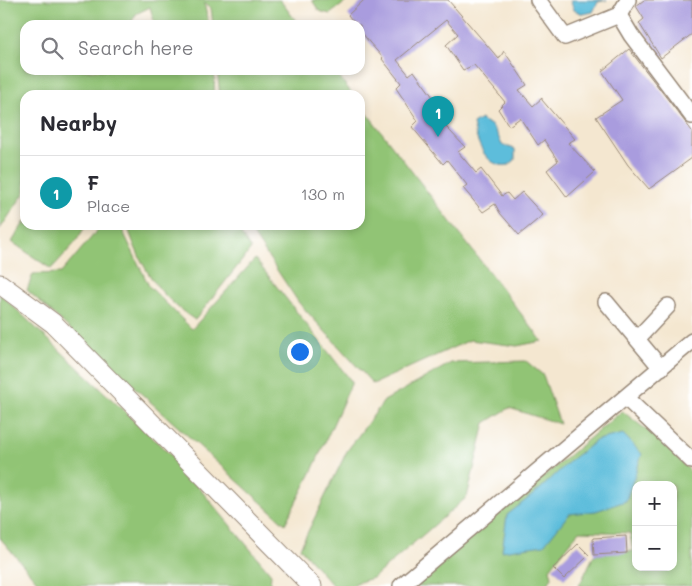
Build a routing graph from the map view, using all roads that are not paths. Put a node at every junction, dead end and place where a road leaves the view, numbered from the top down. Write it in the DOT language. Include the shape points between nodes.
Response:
graph roads {
  1 [pos="538,0"];
  2 [pos="628,0"];
  3 [pos="619,15"];
  4 [pos="692,116"];
  5 [pos="0,284"];
  6 [pos="606,302"];
  7 [pos="668,306"];
  8 [pos="637,339"];
  9 [pos="692,342"];
  10 [pos="661,368"];
  11 [pos="626,398"];
  12 [pos="692,461"];
  13 [pos="312,586"];
  14 [pos="401,586"];
  1 -- 3 [label="street" via="565,38"];
  2 -- 3 [label="street"];
  3 -- 4 [label="street"];
  5 -- 13 [label="street" via="53,324"];
  6 -- 8 [label="street"];
  7 -- 8 [label="street"];
  8 -- 10 [label="street"];
  9 -- 10 [label="street"];
  10 -- 11 [label="street"];
  11 -- 12 [label="street"];
  11 -- 14 [label="street"];
}
